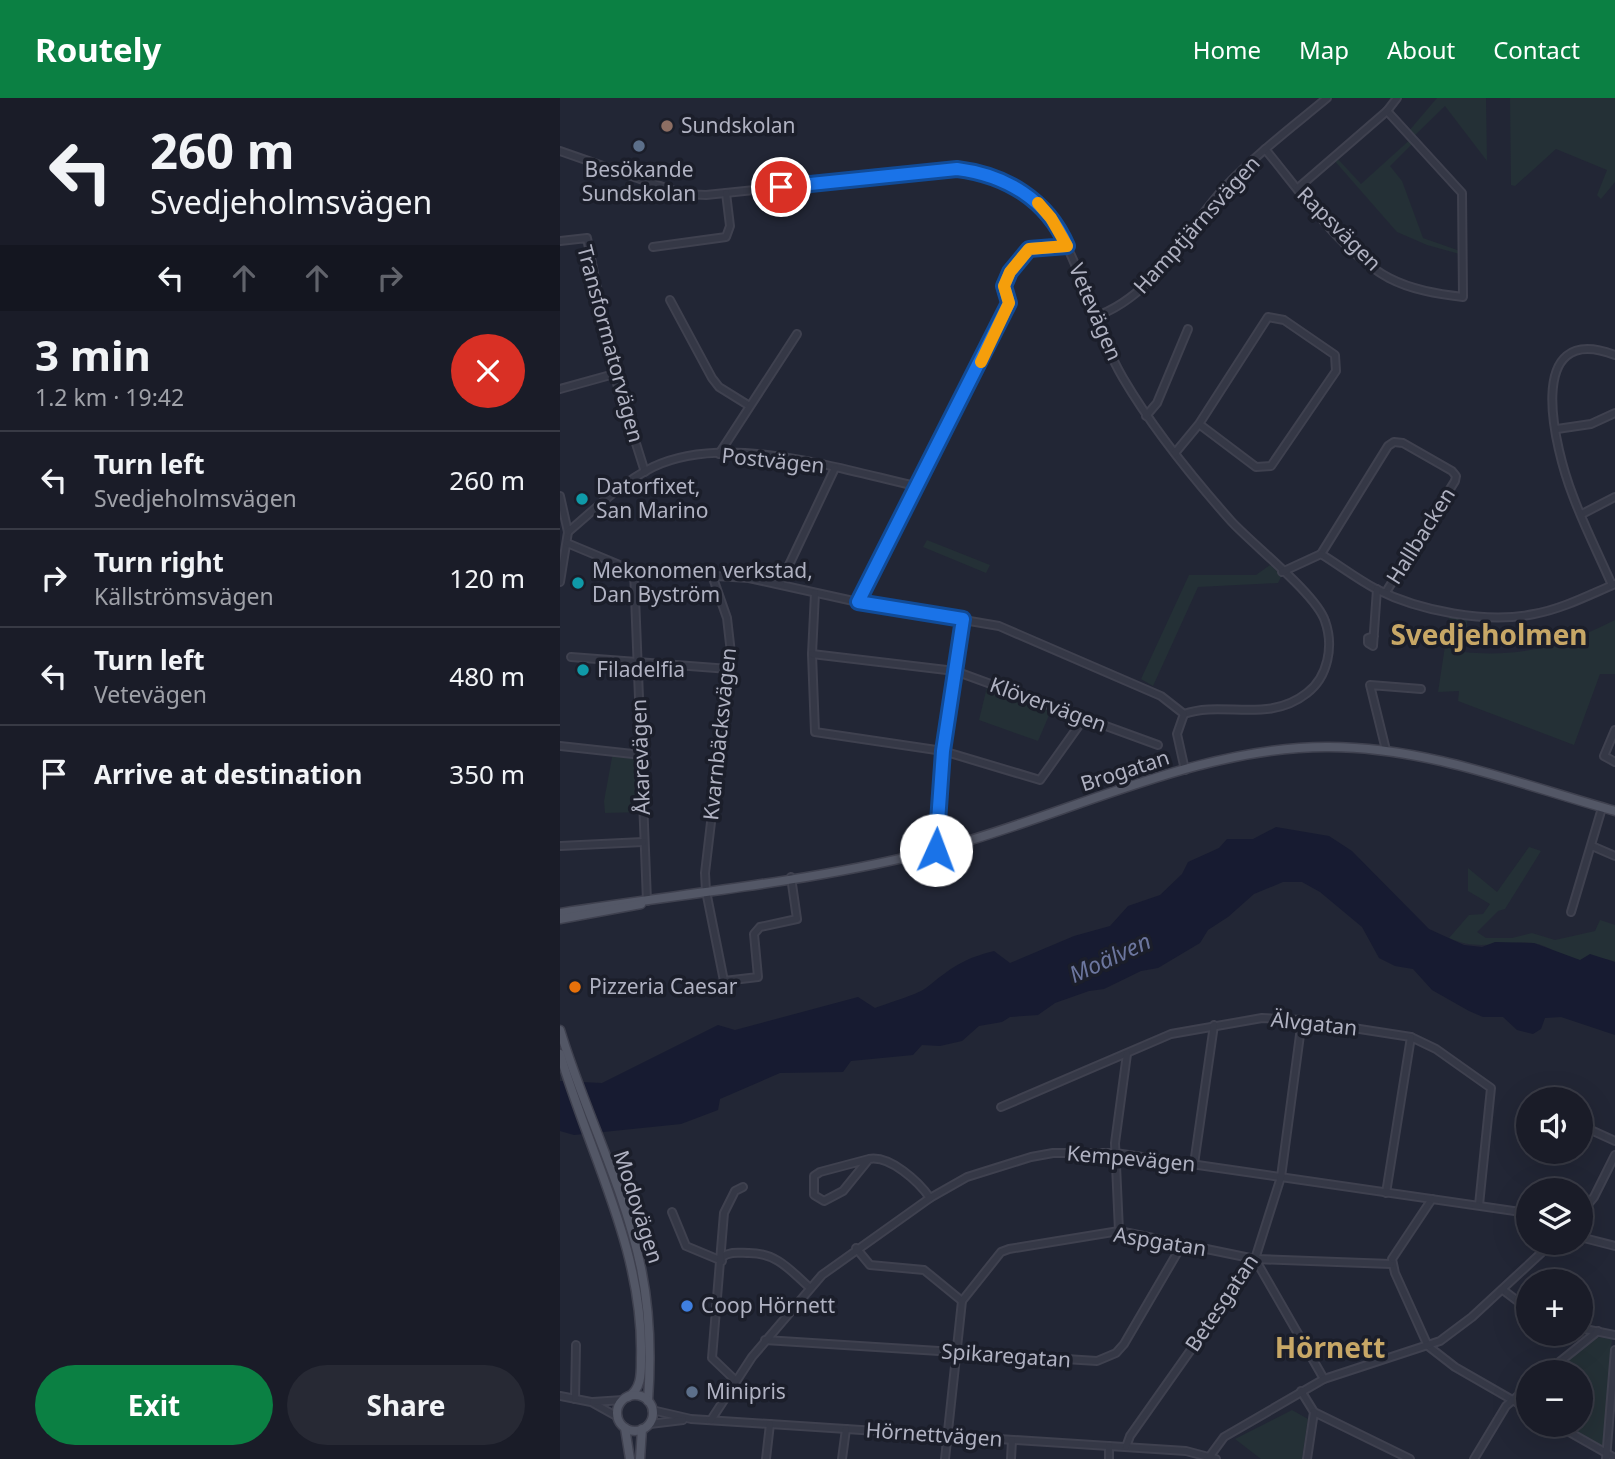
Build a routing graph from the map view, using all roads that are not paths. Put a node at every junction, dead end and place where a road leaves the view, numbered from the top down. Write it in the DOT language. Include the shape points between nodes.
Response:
graph roads {
  1 [pos="1327,98"];
  2 [pos="1397,98"];
  3 [pos="1387,111"];
  4 [pos="1265,149"];
  5 [pos="560,152"];
  6 [pos="1298,188"];
  7 [pos="726,193"];
  8 [pos="560,241"];
  9 [pos="1067,246"];
  10 [pos="653,247"];
  11 [pos="670,300"];
  12 [pos="1094,317"];
  13 [pos="1188,329"];
  14 [pos="797,334"];
  15 [pos="1615,355"];
  16 [pos="614,374"];
  17 [pos="560,389"];
  18 [pos="748,405"];
  19 [pos="1615,413"];
  20 [pos="1146,416"];
  21 [pos="1199,424"];
  22 [pos="1557,429"];
  23 [pos="1175,453"];
  24 [pos="719,454"];
  25 [pos="835,468"];
  26 [pos="645,472"];
  27 [pos="915,486"];
  28 [pos="560,496"];
  29 [pos="1615,497"];
  30 [pos="1581,514"];
  31 [pos="568,531"];
  32 [pos="567,543"];
  33 [pos="1321,554"];
  34 [pos="634,571"];
  35 [pos="1282,572"];
  36 [pos="713,578"];
  37 [pos="560,582"];
  38 [pos="780,584"];
  39 [pos="1614,584"];
  40 [pos="1377,589"];
  41 [pos="1385,592"];
  42 [pos="815,593"];
  43 [pos="858,602"];
  44 [pos="963,619"];
  45 [pos="1374,636"];
  46 [pos="812,654"];
  47 [pos="571,657"];
  48 [pos="637,661"];
  49 [pos="729,669"];
  50 [pos="955,671"];
  51 [pos="1421,689"];
  52 [pos="1184,715"];
  53 [pos="1085,718"];
  54 [pos="1615,730"];
  55 [pos="560,746"];
  56 [pos="1158,746"];
  57 [pos="1386,750"];
  58 [pos="943,751"];
  59 [pos="642,755"];
  60 [pos="1615,762"];
  61 [pos="1185,770"];
  62 [pos="1602,808"];
  63 [pos="1615,811"];
  64 [pos="643,842"];
  65 [pos="560,846"];
  66 [pos="1592,846"];
  67 [pos="936,850"];
  68 [pos="1615,856"];
  69 [pos="791,877"];
  70 [pos="706,891"];
  71 [pos="647,902"];
  72 [pos="1571,912"];
  73 [pos="560,913"];
  74 [pos="560,919"];
  75 [pos="1302,1020"];
  76 [pos="1214,1026"];
  77 [pos="560,1030"];
  78 [pos="1411,1037"];
  79 [pos="560,1054"];
  80 [pos="1127,1054"];
  81 [pos="567,1066"];
  82 [pos="1001,1107"];
  83 [pos="1593,1131"];
  84 [pos="1615,1141"];
  85 [pos="598,1150"];
  86 [pos="1115,1153"];
  87 [pos="1615,1155"];
  88 [pos="869,1160"];
  89 [pos="1194,1164"];
  90 [pos="1281,1177"];
  91 [pos="743,1187"];
  92 [pos="1386,1193"];
  93 [pos="930,1198"];
  94 [pos="1593,1198"];
  95 [pos="1432,1199"];
  96 [pos="1479,1205"];
  97 [pos="1516,1211"];
  98 [pos="672,1212"];
  99 [pos="1119,1231"];
  100 [pos="1593,1240"];
  101 [pos="1183,1243"];
  102 [pos="1615,1246"];
  103 [pos="856,1248"];
  104 [pos="1539,1255"];
  105 [pos="722,1259"];
  106 [pos="1255,1259"];
  107 [pos="1391,1264"];
  108 [pos="810,1288"];
  109 [pos="1503,1290"];
  110 [pos="1516,1300"];
  111 [pos="962,1301"];
  112 [pos="1593,1330"];
  113 [pos="1598,1331"];
  114 [pos="1615,1335"];
  115 [pos="765,1340"];
  116 [pos="576,1345"];
  117 [pos="1428,1346"];
  118 [pos="1615,1350"];
  119 [pos="958,1352"];
  120 [pos="1562,1360"];
  121 [pos="1324,1379"];
  122 [pos="735,1380"];
  123 [pos="1301,1391"];
  124 [pos="1516,1395"];
  125 [pos="560,1396"];
  126 [pos="626,1398"];
  127 [pos="575,1399"];
  128 [pos="1511,1399"];
  129 [pos="591,1402"];
  130 [pos="1516,1402"];
  131 [pos="650,1405"];
  132 [pos="1614,1405"];
  133 [pos="1314,1412"];
  134 [pos="618,1416"];
  135 [pos="691,1419"];
  136 [pos="711,1420"];
  137 [pos="650,1424"];
  138 [pos="770,1424"];
  139 [pos="625,1428"];
  140 [pos="642,1429"];
  141 [pos="846,1429"];
  142 [pos="948,1436"];
  143 [pos="1577,1437"];
  144 [pos="1012,1440"];
  145 [pos="1109,1446"];
  146 [pos="1126,1447"];
  147 [pos="1185,1455"];
  148 [pos="1213,1457"];
  149 [pos="1610,1457"];
  150 [pos="630,1459"];
  151 [pos="640,1459"];
  152 [pos="766,1459"];
  153 [pos="842,1459"];
  154 [pos="945,1459"];
  155 [pos="1011,1459"];
  156 [pos="1108,1459"];
  157 [pos="1307,1459"];
  158 [pos="1410,1459"];
  159 [pos="1474,1459"];
  1 -- 4 [label="street, Hamptjärnsvägen"];
  2 -- 3 [label="street"];
  3 -- 6 [label="street"];
  3 -- 6 [label="street, Rapsvägen" via="1462,193 1463,296 1418,289 1377,271"];
  4 -- 6 [label="street, Rapsvägen"];
  4 -- 12 [label="street, Hamptjärnsvägen" via="1208,206 1160,271 1130,299"];
  5 -- 7 [label="street, Vetevägen" via="683,194"];
  7 -- 9 [label="street, Vetevägen" via="957,169 979,172 1034,200"];
  7 -- 10 [label="street" via="730,226 726,237"];
  8 -- 16 [label="street, Transformatorvägen" via="587,238"];
  9 -- 12 [label="street, Vetevägen"];
  9 -- 27 [label="street" via="1029,249 1010,272 1004,286 1009,303"];
  11 -- 18 [label="street" via="712,379"];
  12 -- 20 [label="street, Vetevägen"];
  13 -- 20 [label="street" via="1157,403"];
  14 -- 18 [label="street"];
  15 -- 22 [label="street" via="1585,347 1558,363 1552,384"];
  16 -- 17 [label="street"];
  16 -- 26 [label="street, Transformatorvägen"];
  18 -- 24 [label="street"];
  19 -- 22 [label="street" via="1591,424"];
  20 -- 23 [label="street, Vetevägen"];
  21 -- 21 [label="street" via="1269,317 1284,320 1335,355 1336,371 1271,466 1256,467"];
  21 -- 23 [label="street"];
  22 -- 30 [label="street" via="1568,481"];
  23 -- 35 [label="street, Vetevägen" via="1231,521"];
  24 -- 25 [label="street, Postvägen" via="777,457"];
  24 -- 26 [label="street, Postvägen" via="678,458"];
  25 -- 27 [label="street, Postvägen"];
  25 -- 38 [label="street"];
  26 -- 31 [label="street, Postvägen"];
  27 -- 43 [label="street"];
  28 -- 31 [label="street"];
  29 -- 30 [label="street"];
  30 -- 39 [label="street"];
  31 -- 32 [label="street"];
  32 -- 34 [label="street"];
  32 -- 37 [label="street"];
  33 -- 35 [label="street"];
  33 -- 40 [label="street"];
  33 -- 41 [label="street, Hallbacken" via="1394,442 1452,471 1455,481"];
  34 -- 36 [label="street"];
  34 -- 48 [label="street, Åkarevägen"];
  35 -- 52 [label="street, Vetevägen" via="1324,618 1328,656 1321,677 1307,693 1273,708"];
  36 -- 38 [label="street"];
  36 -- 49 [label="street, Kvarnbäcksvägen" via="728,627"];
  38 -- 42 [label="street"];
  39 -- 41 [label="street" via="1556,608 1518,617 1450,613"];
  40 -- 41 [label="street"];
  40 -- 45 [label="street, Hallbacken"];
  42 -- 43 [label="street"];
  42 -- 46 [label="street"];
  43 -- 44 [label="street"];
  44 -- 50 [label="street"];
  44 -- 52 [label="street" via="999,626 1094,665 1161,696"];
  46 -- 50 [label="street, Klövervägen"];
  46 -- 58 [label="street" via="815,732"];
  47 -- 48 [label="street"];
  48 -- 49 [label="street"];
  48 -- 59 [label="street, Åkarevägen"];
  49 -- 70 [label="street, Kvarnbäcksvägen"];
  50 -- 53 [label="street, Klövervägen"];
  50 -- 58 [label="street"];
  51 -- 57 [label="street" via="1370,685"];
  52 -- 61 [label="street" via="1177,734"];
  53 -- 56 [label="street, Klövervägen"];
  53 -- 58 [label="street" via="1040,780"];
  54 -- 60 [label="street" via="1604,756"];
  55 -- 59 [label="street"];
  57 -- 61 [label="main road, Brogatan" via="1292,747 1251,752"];
  57 -- 62 [label="main road, Brogatan"];
  58 -- 67 [label="street"];
  59 -- 64 [label="street, Åkarevägen"];
  61 -- 67 [label="main road, Brogatan"];
  62 -- 63 [label="main road, Brogatan"];
  62 -- 66 [label="street"];
  64 -- 65 [label="street"];
  64 -- 71 [label="street, Åkarevägen"];
  66 -- 68 [label="street"];
  66 -- 72 [label="street"];
  67 -- 69 [label="main road, Brogatan"];
  69 -- 70 [label="main road, Brogatan"];
  69 -- 70 [label="street, Kvarnbäcksvägen" via="797,919 760,927 754,934 758,977 724,981"];
  70 -- 71 [label="main road, Brogatan"];
  71 -- 73 [label="main road, Brogatan"];
  71 -- 74 [label="main road, Brogatan"];
  75 -- 76 [label="street, Älvgatan" via="1262,1018"];
  75 -- 78 [label="street, Älvgatan"];
  75 -- 90 [label="street, Betesgatan"];
  76 -- 80 [label="street, Älvgatan" via="1171,1034"];
  76 -- 89 [label="street"];
  77 -- 81 [label="main road, Modovägen"];
  78 -- 92 [label="street"];
  78 -- 96 [label="street, Älvgatan" via="1491,1088"];
  79 -- 81 [label="main road, Modovägen"];
  80 -- 82 [label="street, Älvgatan"];
  80 -- 86 [label="street"];
  81 -- 85 [label="main road, Modovägen"];
  83 -- 84 [label="street"];
  85 -- 126 [label="main road, Modovägen" via="629,1250 641,1329 640,1377 636,1390"];
  85 -- 131 [label="main road, Modovägen" via="627,1218 643,1281"];
  86 -- 89 [label="street, Kempevägen"];
  86 -- 93 [label="street, Kempevägen" via="1031,1157 967,1177"];
  86 -- 99 [label="street"];
  87 -- 94 [label="street"];
  88 -- 88 [label="street" via="814,1175 814,1195 824,1201 835,1198"];
  88 -- 93 [label="street" via="887,1160"];
  89 -- 90 [label="street, Kempevägen"];
  90 -- 92 [label="street, Kempevägen"];
  90 -- 106 [label="street, Betesgatan"];
  91 -- 105 [label="street" via="735,1191 724,1213"];
  92 -- 95 [label="street, Kempevägen"];
  93 -- 103 [label="street, Kempevägen"];
  95 -- 96 [label="street, Kempevägen"];
  95 -- 107 [label="street"];
  96 -- 97 [label="street, Kempevägen"];
  98 -- 105 [label="street" via="686,1246"];
  99 -- 101 [label="street, Aspgatan"];
  99 -- 111 [label="street, Aspgatan" via="1001,1252"];
  100 -- 102 [label="street"];
  101 -- 106 [label="street, Aspgatan"];
  101 -- 119 [label="street, Spikaregatan" via="1124,1344 1108,1358 1085,1362"];
  103 -- 108 [label="street, Kempevägen"];
  103 -- 111 [label="street" via="870,1265 924,1270"];
  104 -- 109 [label="street"];
  105 -- 108 [label="street" via="730,1252 775,1256"];
  105 -- 122 [label="street" via="712,1358"];
  106 -- 107 [label="street, Aspgatan"];
  106 -- 121 [label="street"];
  106 -- 146 [label="street, Betesgatan"];
  107 -- 117 [label="street"];
  108 -- 115 [label="street, Kempevägen"];
  109 -- 110 [label="street"];
  109 -- 117 [label="street" via="1446,1337"];
  111 -- 119 [label="street"];
  112 -- 113 [label="street"];
  113 -- 114 [label="street"];
  113 -- 120 [label="street"];
  115 -- 119 [label="street, Spikaregatan"];
  115 -- 122 [label="street, Kempevägen"];
  116 -- 127 [label="street"];
  117 -- 121 [label="street"];
  117 -- 128 [label="street"];
  118 -- 132 [label="street"];
  119 -- 142 [label="street"];
  121 -- 123 [label="street"];
  122 -- 136 [label="street, Kempevägen"];
  123 -- 133 [label="street"];
  123 -- 148 [label="street" via="1224,1437"];
  124 -- 128 [label="street"];
  125 -- 127 [label="street"];
  126 -- 129 [label="street"];
  126 -- 131 [label="main road" via="639,1396"];
  126 -- 134 [label="main road"];
  127 -- 129 [label="street"];
  128 -- 130 [label="street"];
  128 -- 159 [label="street"];
  129 -- 134 [label="street"];
  131 -- 135 [label="street, Hörnettvägen"];
  131 -- 137 [label="main road"];
  132 -- 149 [label="street"];
  133 -- 157 [label="street"];
  133 -- 158 [label="street"];
  134 -- 139 [label="main road"];
  135 -- 136 [label="street, Hörnettvägen"];
  135 -- 137 [label="street"];
  136 -- 138 [label="street, Hörnettvägen"];
  137 -- 140 [label="main road"];
  138 -- 141 [label="street, Hörnettvägen"];
  138 -- 152 [label="street"];
  139 -- 140 [label="main road"];
  139 -- 150 [label="main road"];
  140 -- 151 [label="main road"];
  141 -- 142 [label="street, Hörnettvägen"];
  141 -- 153 [label="street"];
  142 -- 144 [label="street, Hörnettvägen"];
  142 -- 154 [label="street"];
  143 -- 149 [label="street"];
  144 -- 145 [label="street, Hörnettvägen"];
  144 -- 155 [label="street"];
  145 -- 146 [label="street, Hörnettvägen"];
  145 -- 156 [label="street"];
  146 -- 147 [label="street, Hörnettvägen"];
  147 -- 148 [label="street, Hörnettvägen"];
}
